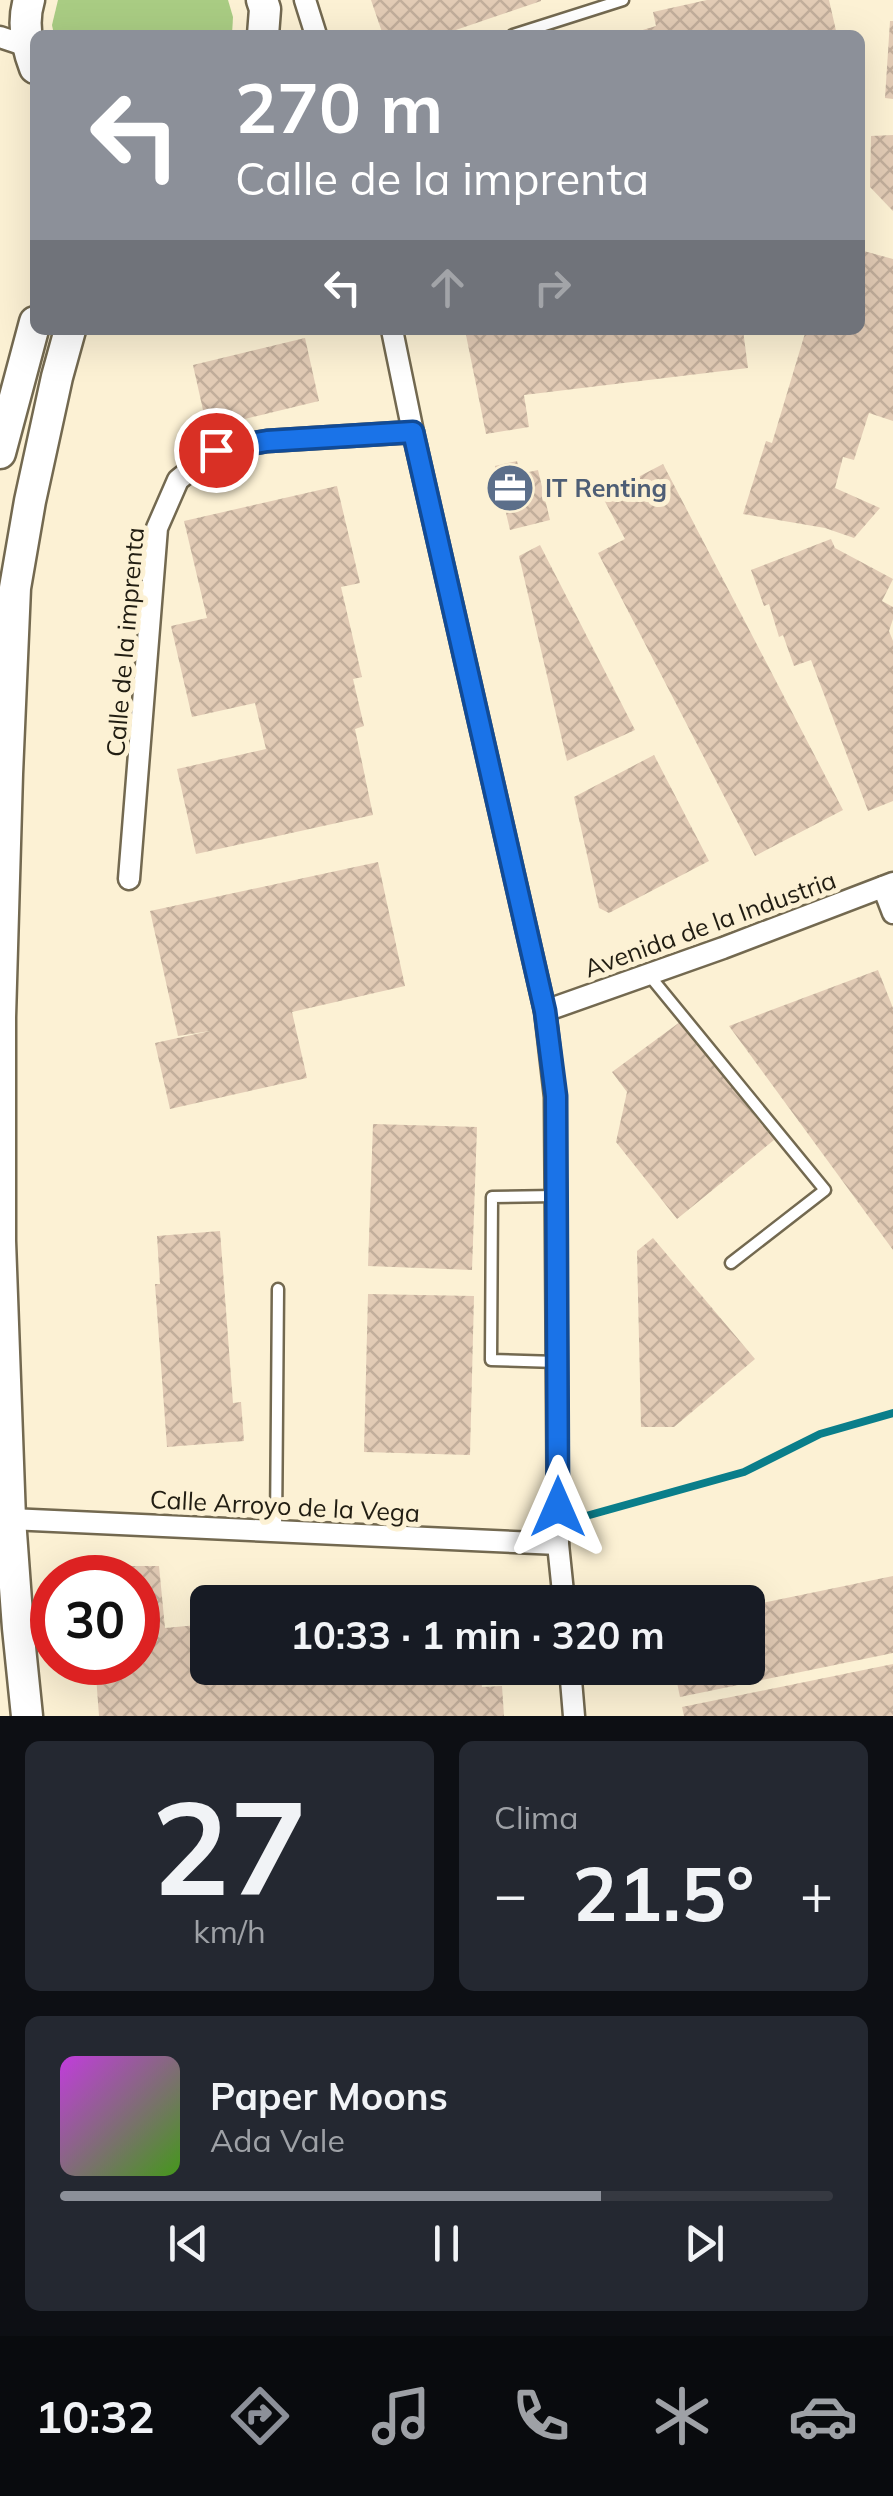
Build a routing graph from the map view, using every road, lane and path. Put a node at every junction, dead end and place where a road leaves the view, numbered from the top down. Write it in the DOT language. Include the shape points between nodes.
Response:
graph roads {
  1 [pos="29,0"];
  2 [pos="305,0"];
  3 [pos="623,0"];
  4 [pos="314,30"];
  5 [pos="529,30"];
  6 [pos="21,50"];
  7 [pos="32,335"];
  8 [pos="69,335"];
  9 [pos="393,335"];
  10 [pos="413,432"];
  11 [pos="0,453"];
  12 [pos="129,879"];
  13 [pos="888,885"];
  14 [pos="893,912"];
  15 [pos="648,975"];
  16 [pos="545,1011"];
  17 [pos="556,1196"];
  18 [pos="731,1263"];
  19 [pos="278,1289"];
  20 [pos="557,1362"];
  21 [pos="10,1519"];
  22 [pos="276,1530"];
  23 [pos="558,1544"];
  24 [pos="562,1585"];
  25 [pos="571,1685"];
  26 [pos="27,1716"];
  27 [pos="574,1716"];
  1 -- 6 [label="street"];
  2 -- 4 [label="street"];
  3 -- 5 [label="lane"];
  7 -- 11 [label="street"];
  8 -- 21 [label="street" via="16,588 0,1016"];
  9 -- 10 [label="street"];
  10 -- 12 [label="street, Calle de la imprenta" via="216,450 178,480 157,528"];
  10 -- 16 [label="street"];
  13 -- 14 [label="street"];
  13 -- 15 [label="street, Avenida de la Industria"];
  15 -- 16 [label="street, Avenida de la Industria"];
  15 -- 18 [label="lane" via="824,1190"];
  16 -- 17 [label="street" via="556,1096"];
  17 -- 20 [label="street"];
  17 -- 20 [label="lane" via="492,1198 490,1360"];
  19 -- 22 [label="lane"];
  20 -- 23 [label="street"];
  21 -- 22 [label="street, Calle Arroyo de la Vega"];
  21 -- 26 [label="street"];
  22 -- 23 [label="street, Calle Arroyo de la Vega"];
  23 -- 24 [label="street"];
  25 -- 27 [label="street"];
}
